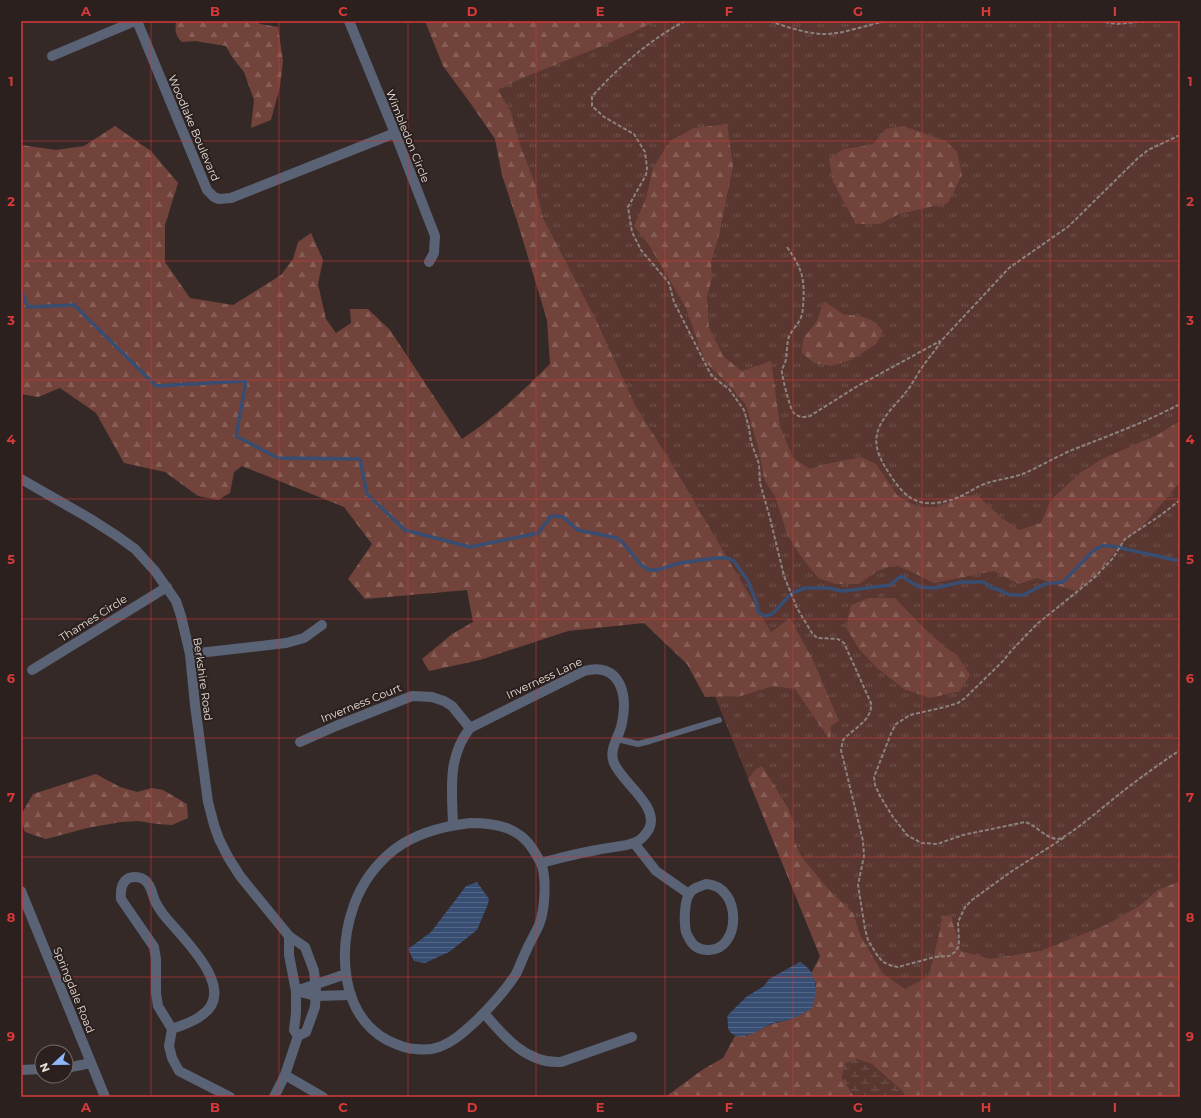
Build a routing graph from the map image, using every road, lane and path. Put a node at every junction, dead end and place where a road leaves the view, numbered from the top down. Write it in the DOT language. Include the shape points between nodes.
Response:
graph roads {
  1 [pos="136,21"];
  2 [pos="349,21"];
  3 [pos="685,21"];
  4 [pos="770,21"];
  5 [pos="886,21"];
  6 [pos="1098,21"];
  7 [pos="1147,21"];
  8 [pos="52,56"];
  9 [pos="395,133"];
  10 [pos="1180,135"];
  11 [pos="787,247"];
  12 [pos="429,262"];
  13 [pos="941,340"];
  14 [pos="1180,404"];
  15 [pos="21,479"];
  16 [pos="1180,500"];
  17 [pos="167,587"];
  18 [pos="322,625"];
  19 [pos="190,654"];
  20 [pos="32,670"];
  21 [pos="719,720"];
  22 [pos="470,728"];
  23 [pos="618,739"];
  24 [pos="300,742"];
  25 [pos="1180,750"];
  26 [pos="453,825"];
  27 [pos="1065,837"];
  28 [pos="634,843"];
  29 [pos="541,863"];
  30 [pos="21,891"];
  31 [pos="689,894"];
  32 [pos="289,936"];
  33 [pos="346,974"];
  34 [pos="316,984"];
  35 [pos="296,991"];
  36 [pos="316,996"];
  37 [pos="351,996"];
  38 [pos="484,1014"];
  39 [pos="172,1029"];
  40 [pos="298,1036"];
  41 [pos="632,1037"];
  42 [pos="91,1063"];
  43 [pos="74,1066"];
  44 [pos="34,1069"];
  45 [pos="21,1070"];
  46 [pos="285,1075"];
  47 [pos="105,1097"];
  48 [pos="230,1097"];
  49 [pos="274,1097"];
  50 [pos="322,1097"];
  1 -- 8 [label="street"];
  1 -- 9 [label="street, Woodlake Boulevard" via="195,163 207,190 214,197 226,200"];
  2 -- 9 [label="street, Wimbledon Circle"];
  3 -- 27 [label="path" via="624,64 595,93 592,97 592,106 604,118 634,134 645,152 646,174 628,207 632,232 641,250 669,283 674,302 712,377 728,389 744,410 759,464 761,489 784,576 795,605 817,638 838,639 844,642 871,703 870,714 843,740 842,750 863,841 864,856 858,885 865,929 872,948 883,962 898,967 949,956 958,947 958,922 965,907 1012,871"];
  4 -- 5 [label="path" via="823,34"];
  6 -- 7 [label="path" via="1117,24"];
  9 -- 12 [label="street, Wimbledon Circle" via="435,236 434,253"];
  10 -- 13 [label="path" via="1148,150 1069,226 1009,268"];
  11 -- 13 [label="path" via="798,263 802,276 804,306 801,320 789,338 782,370 790,403 794,412 800,416 810,416 856,387"];
  13 -- 14 [label="path" via="907,391 887,414 877,433 876,442 881,460 895,482 910,498 924,503 945,502 987,483 1024,473"];
  15 -- 17 [label="street, Berkshire Road" via="135,549"];
  16 -- 27 [label="path" via="1124,541 1113,558 1094,578 1037,624 998,667 965,698 958,703 910,715 896,724 874,778 880,796 893,817 907,835 921,844 937,844 963,835 1025,822 1055,838"];
  17 -- 19 [label="street, Berkshire Road" via="176,601"];
  17 -- 20 [label="street, Thames Circle"];
  18 -- 19 [label="street" via="304,638 286,643"];
  19 -- 32 [label="street, Berkshire Road" via="208,802 219,839 240,876"];
  21 -- 23 [label="lane" via="650,742 638,744"];
  22 -- 23 [label="street, Inverness Lane" via="594,668 612,673 622,689 624,712"];
  22 -- 24 [label="street, Inverness Court" via="452,706 444,701 432,697 412,696"];
  22 -- 26 [label="street" via="463,737 453,764"];
  23 -- 28 [label="street, Inverness Lane" via="612,749 613,761 617,770 647,806 650,814 649,829"];
  25 -- 27 [label="path"];
  26 -- 29 [label="street" via="483,823 506,827 530,843"];
  26 -- 33 [label="street" via="405,842 374,869 359,893 349,920"];
  28 -- 29 [label="street"];
  28 -- 31 [label="street" via="656,871"];
  29 -- 38 [label="street" via="544,891 539,925 516,973"];
  30 -- 42 [label="street, Springdale Road"];
  31 -- 31 [label="street" via="686,905 686,933 692,944 704,950 719,948 730,938 733,914 729,898 719,887 706,884"];
  32 -- 34 [label="street, Berkshire Road" via="305,947"];
  32 -- 35 [label="street, Berkshire Road" via="289,955"];
  33 -- 34 [label="street"];
  33 -- 37 [label="street"];
  34 -- 35 [label="street"];
  34 -- 36 [label="street, Berkshire Road"];
  35 -- 36 [label="street"];
  35 -- 40 [label="street, Berkshire Road" via="294,1030"];
  36 -- 37 [label="street"];
  36 -- 40 [label="street, Berkshire Road" via="306,1032"];
  37 -- 38 [label="street" via="361,1017 373,1031 393,1043 414,1049 430,1050 440,1047 463,1033"];
  38 -- 41 [label="street" via="516,1047 551,1063 561,1062"];
  39 -- 39 [label="street" via="208,1010 215,993 213,984 201,959 162,913 149,885 143,879 131,877 124,882 121,899 154,947 158,1006"];
  39 -- 48 [label="street" via="172,1058 179,1071"];
  40 -- 46 [label="street, Berkshire Road"];
  42 -- 43 [label="street"];
  42 -- 47 [label="street, Springdale Road"];
  44 -- 45 [label="street"];
  46 -- 49 [label="street, Berkshire Road"];
  46 -- 50 [label="street"];
}
